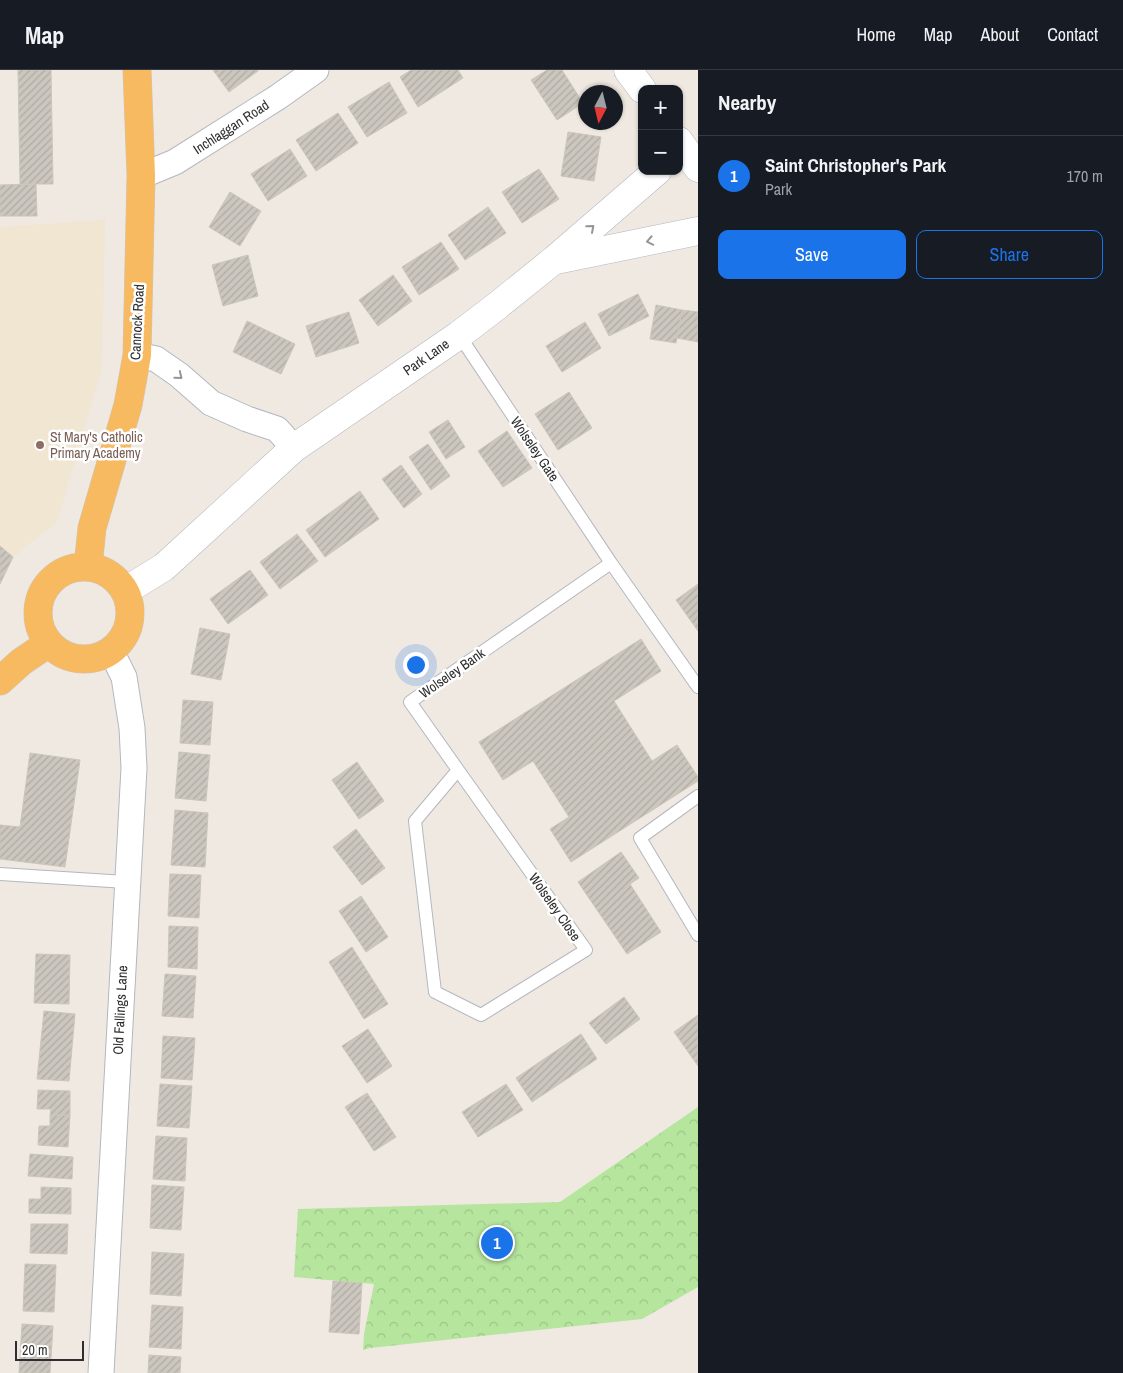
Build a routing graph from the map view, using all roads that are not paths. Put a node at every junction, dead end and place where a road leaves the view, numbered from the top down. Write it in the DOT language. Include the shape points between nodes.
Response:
graph roads {
  1 [pos="137,70"];
  2 [pos="316,70"];
  3 [pos="628,70"];
  4 [pos="639,85"];
  5 [pos="652,175"];
  6 [pos="141,176"];
  7 [pos="698,231"];
  8 [pos="554,260"];
  9 [pos="459,335"];
  10 [pos="137,354"];
  11 [pos="294,448"];
  12 [pos="611,563"];
  13 [pos="88,567"];
  14 [pos="125,591"];
  15 [pos="49,643"];
  16 [pos="111,650"];
  17 [pos="0,681"];
  18 [pos="698,687"];
  19 [pos="458,770"];
  20 [pos="698,796"];
  21 [pos="0,874"];
  22 [pos="126,882"];
  23 [pos="698,934"];
  24 [pos="101,1373"];
  1 -- 6 [label="highway, Cannock Road"];
  2 -- 6 [label="street, Inchlaggan Road" via="175,162"];
  3 -- 4 [label="street"];
  8 -- 5 [label="street, Park Lane, one-way"];
  6 -- 10 [label="highway, Cannock Road"];
  7 -- 8 [label="street, Park Lane, one-way"];
  8 -- 9 [label="street, Park Lane"];
  9 -- 11 [label="street, Park Lane"];
  9 -- 12 [label="lane, Wolseley Gate"];
  10 -- 11 [label="street, one-way" via="156,358 211,403 277,429"];
  10 -- 13 [label="highway, Cannock Road" via="128,405 92,528"];
  11 -- 14 [label="street, Park Lane" via="164,567"];
  12 -- 18 [label="lane, Wolseley Gate"];
  12 -- 19 [label="lane, Wolseley Bank" via="410,702"];
  13 -- 14 [label="highway" via="110,575"];
  13 -- 15 [label="highway" via="62,574 43,593 39,620"];
  14 -- 16 [label="highway" via="130,607 129,623 123,639"];
  15 -- 16 [label="highway" via="66,655 84,659"];
  15 -- 17 [label="highway"];
  16 -- 22 [label="street, Old Fallings Lane" via="124,677 132,728 134,768"];
  19 -- 19 [label="lane, Wolseley Close" via="586,950 481,1015 435,992 415,821"];
  20 -- 23 [label="lane" via="640,838"];
  21 -- 22 [label="lane"];
  22 -- 24 [label="street, Old Fallings Lane"];
}
